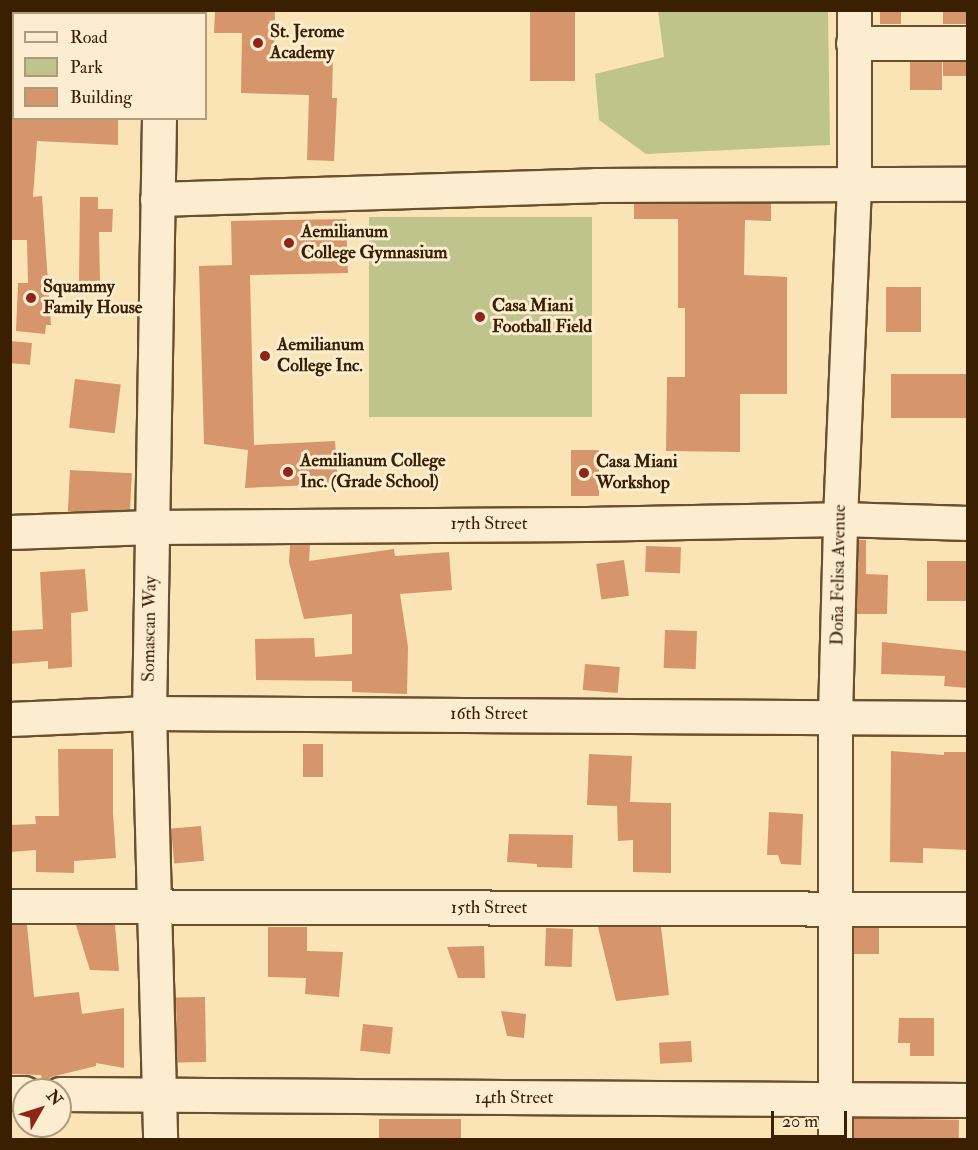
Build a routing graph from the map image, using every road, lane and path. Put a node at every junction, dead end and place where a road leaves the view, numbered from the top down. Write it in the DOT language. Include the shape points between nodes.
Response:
graph roads {
  1 [pos="854,10"];
  2 [pos="853,43"];
  3 [pos="968,43"];
  4 [pos="159,120"];
  5 [pos="854,183"];
  6 [pos="968,184"];
  7 [pos="157,199"];
  8 [pos="840,519"];
  9 [pos="968,523"];
  10 [pos="152,527"];
  11 [pos="10,532"];
  12 [pos="148,713"];
  13 [pos="835,716"];
  14 [pos="968,718"];
  15 [pos="10,719"];
  16 [pos="10,906"];
  17 [pos="154,908"];
  18 [pos="836,908"];
  19 [pos="968,909"];
  20 [pos="72,1094"];
  21 [pos="159,1095"];
  22 [pos="835,1100"];
  23 [pos="968,1100"];
  24 [pos="160,1140"];
  25 [pos="835,1140"];
  1 -- 2 [label="street, Doña Felisa Avenue"];
  2 -- 3 [label="street"];
  2 -- 5 [label="street, Doña Felisa Avenue"];
  4 -- 7 [label="street, Somascan Way"];
  5 -- 6 [label="street"];
  5 -- 7 [label="street" via="596,185"];
  5 -- 8 [label="street, Doña Felisa Avenue"];
  7 -- 10 [label="street, Somascan Way"];
  8 -- 9 [label="street, 17th Street"];
  8 -- 10 [label="street, 17th Street"];
  8 -- 13 [label="street, Doña Felisa Avenue"];
  10 -- 11 [label="street, 17th Street"];
  10 -- 12 [label="street, Somascan Way"];
  12 -- 13 [label="street, 16th Street"];
  12 -- 15 [label="street, 16th Street"];
  12 -- 17 [label="street, Somascan Way"];
  13 -- 14 [label="street, 16th Street"];
  13 -- 18 [label="street, Doña Felisa Avenue"];
  16 -- 17 [label="street, 15th Street"];
  17 -- 18 [label="street, 15th Street"];
  17 -- 21 [label="street, Somascan Way"];
  18 -- 19 [label="street, 15th Street"];
  18 -- 22 [label="street, Doña Felisa Avenue"];
  20 -- 21 [label="street, 14th Street"];
  21 -- 22 [label="street, 14th Street"];
  21 -- 24 [label="street, Somascan Way"];
  22 -- 23 [label="street, 14th Street"];
  22 -- 25 [label="street, Doña Felisa Avenue"];
}
